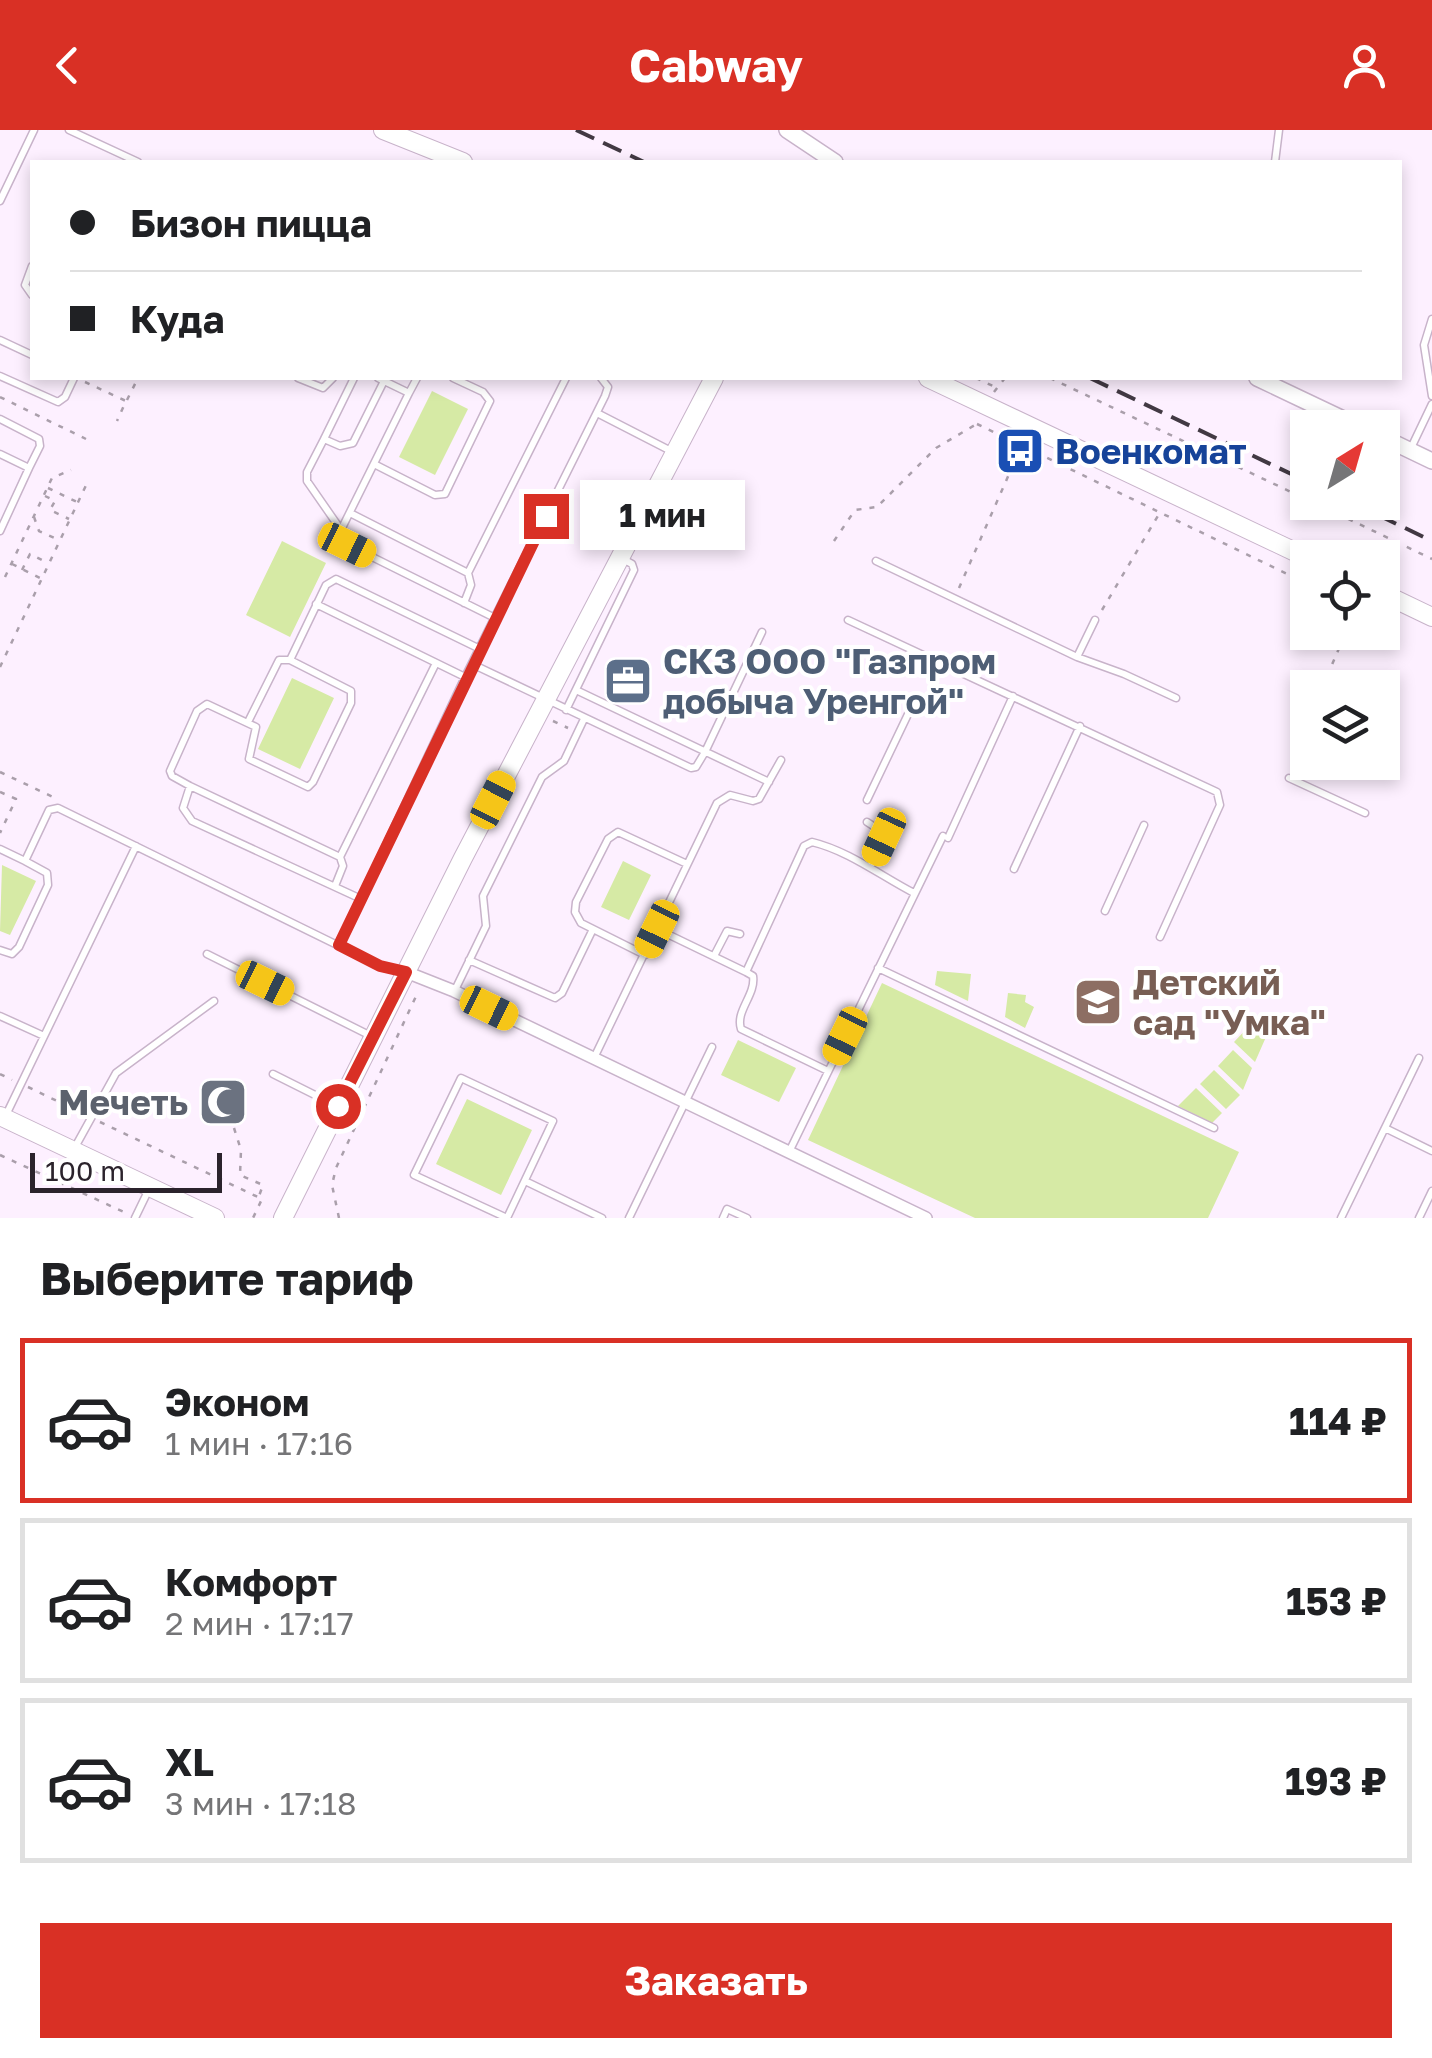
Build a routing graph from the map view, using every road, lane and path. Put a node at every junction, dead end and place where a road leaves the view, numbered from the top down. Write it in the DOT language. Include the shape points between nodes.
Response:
graph roads {
  1 [pos="34,130"];
  2 [pos="69,130"];
  3 [pos="383,130"];
  4 [pos="411,130"];
  5 [pos="787,130"];
  6 [pos="1280,130"];
  7 [pos="134,160"];
  8 [pos="458,160"];
  9 [pos="468,160"];
  10 [pos="832,160"];
  11 [pos="1275,160"];
  12 [pos="0,201"];
  13 [pos="1432,319"];
  14 [pos="0,340"];
  15 [pos="30,354"];
  16 [pos="0,376"];
  17 [pos="73,380"];
  18 [pos="78,380"];
  19 [pos="137,380"];
  20 [pos="303,380"];
  21 [pos="331,380"];
  22 [pos="353,380"];
  23 [pos="381,380"];
  24 [pos="383,380"];
  25 [pos="415,380"];
  26 [pos="457,380"];
  27 [pos="565,380"];
  28 [pos="603,380"];
  29 [pos="713,380"];
  30 [pos="932,380"];
  31 [pos="980,380"];
  32 [pos="1003,380"];
  33 [pos="1054,380"];
  34 [pos="1261,380"];
  35 [pos="409,393"];
  36 [pos="1432,396"];
  37 [pos="0,397"];
  38 [pos="126,402"];
  39 [pos="1432,404"];
  40 [pos="1324,410"];
  41 [pos="596,414"];
  42 [pos="0,418"];
  43 [pos="117,421"];
  44 [pos="86,439"];
  45 [pos="324,439"];
  46 [pos="1010,442"];
  47 [pos="1400,445"];
  48 [pos="1410,450"];
  49 [pos="674,452"];
  50 [pos="1033,453"];
  51 [pos="0,454"];
  52 [pos="1017,456"];
  53 [pos="1432,461"];
  54 [pos="374,464"];
  55 [pos="30,468"];
  56 [pos="71,470"];
  57 [pos="89,480"];
  58 [pos="47,488"];
  59 [pos="1290,492"];
  60 [pos="44,495"];
  61 [pos="78,502"];
  62 [pos="350,513"];
  63 [pos="1160,514"];
  64 [pos="34,517"];
  65 [pos="70,520"];
  66 [pos="1350,520"];
  67 [pos="341,530"];
  68 [pos="0,531"];
  69 [pos="38,531"];
  70 [pos="24,536"];
  71 [pos="60,541"];
  72 [pos="834,541"];
  73 [pos="1290,549"];
  74 [pos="620,557"];
  75 [pos="1432,559"];
  76 [pos="876,561"];
  77 [pos="49,563"];
  78 [pos="11,564"];
  79 [pos="22,570"];
  80 [pos="468,573"];
  81 [pos="1290,575"];
  82 [pos="5,578"];
  83 [pos="42,579"];
  84 [pos="954,598"];
  85 [pos="1400,601"];
  86 [pos="464,603"];
  87 [pos="316,604"];
  88 [pos="1432,616"];
  89 [pos="494,618"];
  90 [pos="848,620"];
  91 [pos="1096,620"];
  92 [pos="762,632"];
  93 [pos="480,649"];
  94 [pos="1077,657"];
  95 [pos="290,660"];
  96 [pos="436,663"];
  97 [pos="472,664"];
  98 [pos="0,667"];
  99 [pos="465,678"];
  100 [pos="576,690"];
  101 [pos="1013,696"];
  102 [pos="1176,698"];
  103 [pos="545,700"];
  104 [pos="911,708"];
  105 [pos="566,710"];
  106 [pos="584,719"];
  107 [pos="248,722"];
  108 [pos="1080,726"];
  109 [pos="704,752"];
  110 [pos="781,760"];
  111 [pos="1289,778"];
  112 [pos="769,782"];
  113 [pos="190,786"];
  114 [pos="0,792"];
  115 [pos="867,800"];
  116 [pos="1365,814"];
  117 [pos="0,815"];
  118 [pos="7,818"];
  119 [pos="867,822"];
  120 [pos="1144,826"];
  121 [pos="0,833"];
  122 [pos="136,846"];
  123 [pos="0,850"];
  124 [pos="340,857"];
  125 [pos="25,861"];
  126 [pos="688,864"];
  127 [pos="870,867"];
  128 [pos="1014,869"];
  129 [pos="334,886"];
  130 [pos="914,894"];
  131 [pos="359,898"];
  132 [pos="1104,910"];
  133 [pos="593,929"];
  134 [pos="657,929"];
  135 [pos="740,934"];
  136 [pos="1160,937"];
  137 [pos="339,945"];
  138 [pos="0,950"];
  139 [pos="206,954"];
  140 [pos="645,954"];
  141 [pos="714,956"];
  142 [pos="470,960"];
  143 [pos="878,968"];
  144 [pos="406,972"];
  145 [pos="746,972"];
  146 [pos="419,989"];
  147 [pos="454,991"];
  148 [pos="214,1001"];
  149 [pos="0,1016"];
  150 [pos="44,1036"];
  151 [pos="372,1036"];
  152 [pos="712,1047"];
  153 [pos="1419,1058"];
  154 [pos="593,1060"];
  155 [pos="828,1071"];
  156 [pos="0,1074"];
  157 [pos="273,1074"];
  158 [pos="21,1084"];
  159 [pos="684,1104"];
  160 [pos="338,1106"];
  161 [pos="2,1117"];
  162 [pos="90,1117"];
  163 [pos="234,1128"];
  164 [pos="1214,1128"];
  165 [pos="1385,1128"];
  166 [pos="74,1150"];
  167 [pos="1432,1150"];
  168 [pos="788,1154"];
  169 [pos="0,1156"];
  170 [pos="240,1175"];
  171 [pos="525,1181"];
  172 [pos="150,1186"];
  173 [pos="234,1186"];
  174 [pos="1432,1192"];
  175 [pos="258,1198"];
  176 [pos="591,1216"];
  177 [pos="135,1218"];
  178 [pos="215,1218"];
  179 [pos="253,1218"];
  180 [pos="283,1218"];
  181 [pos="338,1218"];
  182 [pos="507,1218"];
  183 [pos="602,1218"];
  184 [pos="630,1218"];
  185 [pos="723,1218"];
  186 [pos="747,1218"];
  187 [pos="926,1218"];
  188 [pos="1341,1218"];
  189 [pos="1420,1218"];
  1 -- 12 [label="lane"];
  2 -- 7 [label="lane"];
  3 -- 8 [label="main road"];
  4 -- 9 [label="main road"];
  5 -- 10 [label="street"];
  6 -- 11 [label="lane"];
  13 -- 36 [label="lane" via="1424,344"];
  14 -- 15 [label="lane"];
  16 -- 17 [label="lane" via="58,402"];
  18 -- 38 [label="path"];
  19 -- 38 [label="path"];
  20 -- 21 [label="lane" via="324,388"];
  22 -- 45 [label="lane"];
  23 -- 45 [label="lane" via="350,446"];
  24 -- 35 [label="lane"];
  25 -- 35 [label="lane"];
  26 -- 54 [label="lane" via="490,401 445,494"];
  27 -- 80 [label="lane"];
  28 -- 41 [label="lane" via="608,387"];
  29 -- 49 [label="main road"];
  30 -- 73 [label="main road"];
  31 -- 32 [label="path" via="996,388"];
  33 -- 59 [label="path"];
  34 -- 40 [label="street"];
  35 -- 54 [label="lane"];
  37 -- 44 [label="path"];
  38 -- 43 [label="path"];
  39 -- 48 [label="lane"];
  41 -- 49 [label="lane"];
  41 -- 89 [label="lane"];
  42 -- 55 [label="lane" via="39,438"];
  45 -- 67 [label="lane" via="306,481"];
  46 -- 50 [label="path"];
  46 -- 52 [label="path" via="1006,450"];
  46 -- 72 [label="path" via="977,424 936,448 877,507 854,510"];
  47 -- 48 [label="street"];
  48 -- 53 [label="street"];
  49 -- 74 [label="main road"];
  50 -- 52 [label="path" via="1028,461"];
  50 -- 63 [label="path"];
  51 -- 55 [label="lane"];
  52 -- 84 [label="path"];
  54 -- 62 [label="lane"];
  55 -- 68 [label="lane"];
  56 -- 58 [label="path"];
  57 -- 61 [label="path"];
  58 -- 60 [label="path"];
  58 -- 61 [label="path"];
  60 -- 64 [label="path"];
  60 -- 65 [label="path" via="55,500 50,510"];
  61 -- 65 [label="path"];
  62 -- 67 [label="lane"];
  62 -- 80 [label="lane"];
  63 -- 81 [label="path"];
  63 -- 91 [label="path"];
  64 -- 69 [label="path"];
  64 -- 70 [label="path"];
  65 -- 71 [label="path"];
  66 -- 75 [label="path"];
  67 -- 86 [label="lane" via="347,545"];
  69 -- 70 [label="path"];
  69 -- 71 [label="path"];
  70 -- 78 [label="path"];
  71 -- 77 [label="path"];
  74 -- 100 [label="lane" via="634,570"];
  74 -- 103 [label="main road"];
  76 -- 84 [label="lane"];
  77 -- 79 [label="path" via="30,554"];
  77 -- 83 [label="path"];
  78 -- 79 [label="path"];
  78 -- 82 [label="path"];
  79 -- 83 [label="path"];
  80 -- 86 [label="lane"];
  83 -- 98 [label="path"];
  84 -- 94 [label="lane"];
  85 -- 88 [label="main road"];
  86 -- 89 [label="lane"];
  87 -- 93 [label="lane" via="330,581 341,580"];
  87 -- 95 [label="lane"];
  87 -- 96 [label="lane"];
  89 -- 93 [label="lane"];
  90 -- 101 [label="lane"];
  91 -- 94 [label="lane"];
  92 -- 109 [label="lane"];
  93 -- 97 [label="lane"];
  94 -- 102 [label="lane"];
  95 -- 107 [label="lane" via="276,664"];
  95 -- 107 [label="lane" via="353,696 311,785 249,759 258,730"];
  96 -- 99 [label="lane"];
  96 -- 124 [label="lane"];
  97 -- 99 [label="lane"];
  97 -- 103 [label="lane"];
  99 -- 131 [label="lane"];
  100 -- 105 [label="lane"];
  100 -- 109 [label="lane"];
  101 -- 108 [label="lane"];
  101 -- 130 [label="lane"];
  103 -- 105 [label="lane"];
  103 -- 144 [label="main road"];
  104 -- 115 [label="lane"];
  105 -- 106 [label="lane"];
  106 -- 109 [label="lane" via="686,768 696,767"];
  106 -- 142 [label="lane" via="564,761 542,777 483,896 486,926"];
  107 -- 113 [label="lane" via="213,705 196,711 170,772"];
  108 -- 128 [label="lane"];
  108 -- 136 [label="lane" via="1212,787 1220,798"];
  109 -- 112 [label="lane"];
  110 -- 112 [label="lane"];
  111 -- 116 [label="lane"];
  112 -- 126 [label="lane" via="759,799 730,795 717,802"];
  113 -- 124 [label="lane"];
  113 -- 129 [label="lane" via="183,808 192,820"];
  114 -- 118 [label="path" via="16,799"];
  117 -- 118 [label="path"];
  118 -- 121 [label="path"];
  119 -- 127 [label="lane" via="884,834"];
  120 -- 132 [label="lane"];
  122 -- 125 [label="lane" via="58,808 44,817"];
  122 -- 137 [label="lane"];
  122 -- 150 [label="lane"];
  123 -- 125 [label="lane"];
  124 -- 129 [label="lane"];
  125 -- 138 [label="lane" via="47,873 48,885 19,948 12,954"];
  126 -- 133 [label="lane" via="625,833 612,834 575,907 577,918"];
  126 -- 134 [label="lane"];
  127 -- 130 [label="lane"];
  127 -- 145 [label="lane" via="816,842 804,846"];
  129 -- 131 [label="lane"];
  130 -- 143 [label="lane"];
  131 -- 137 [label="lane"];
  133 -- 140 [label="lane"];
  133 -- 142 [label="lane" via="555,998"];
  134 -- 140 [label="lane"];
  134 -- 141 [label="lane"];
  135 -- 141 [label="lane" via="724,933"];
  137 -- 144 [label="lane"];
  139 -- 151 [label="lane"];
  140 -- 154 [label="lane"];
  141 -- 145 [label="lane"];
  142 -- 147 [label="lane"];
  143 -- 155 [label="lane"];
  143 -- 164 [label="lane"];
  144 -- 147 [label="street"];
  144 -- 151 [label="main road"];
  145 -- 155 [label="lane" via="755,984 740,1029"];
  146 -- 181 [label="path" via="336,1168"];
  147 -- 154 [label="street"];
  148 -- 162 [label="lane" via="116,1073"];
  149 -- 150 [label="lane"];
  150 -- 158 [label="lane"];
  151 -- 160 [label="main road"];
  152 -- 159 [label="lane"];
  153 -- 165 [label="lane"];
  154 -- 159 [label="street"];
  155 -- 168 [label="lane"];
  156 -- 158 [label="path"];
  157 -- 160 [label="lane"];
  158 -- 161 [label="lane"];
  158 -- 162 [label="path"];
  159 -- 168 [label="street"];
  159 -- 184 [label="lane"];
  160 -- 180 [label="main road"];
  161 -- 166 [label="main road"];
  162 -- 166 [label="lane"];
  162 -- 173 [label="path"];
  163 -- 170 [label="path"];
  165 -- 167 [label="lane"];
  165 -- 188 [label="lane"];
  166 -- 172 [label="main road"];
  168 -- 187 [label="street"];
  169 -- 177 [label="path"];
  170 -- 173 [label="path"];
  170 -- 175 [label="path" via="262,1186"];
  171 -- 176 [label="lane"];
  171 -- 182 [label="lane"];
  171 -- 182 [label="lane" via="553,1122 461,1078 414,1175"];
  172 -- 177 [label="lane"];
  172 -- 178 [label="main road"];
  173 -- 175 [label="path"];
  174 -- 189 [label="lane"];
  175 -- 179 [label="path"];
  176 -- 183 [label="lane"];
  185 -- 186 [label="lane" via="728,1209"];
}
